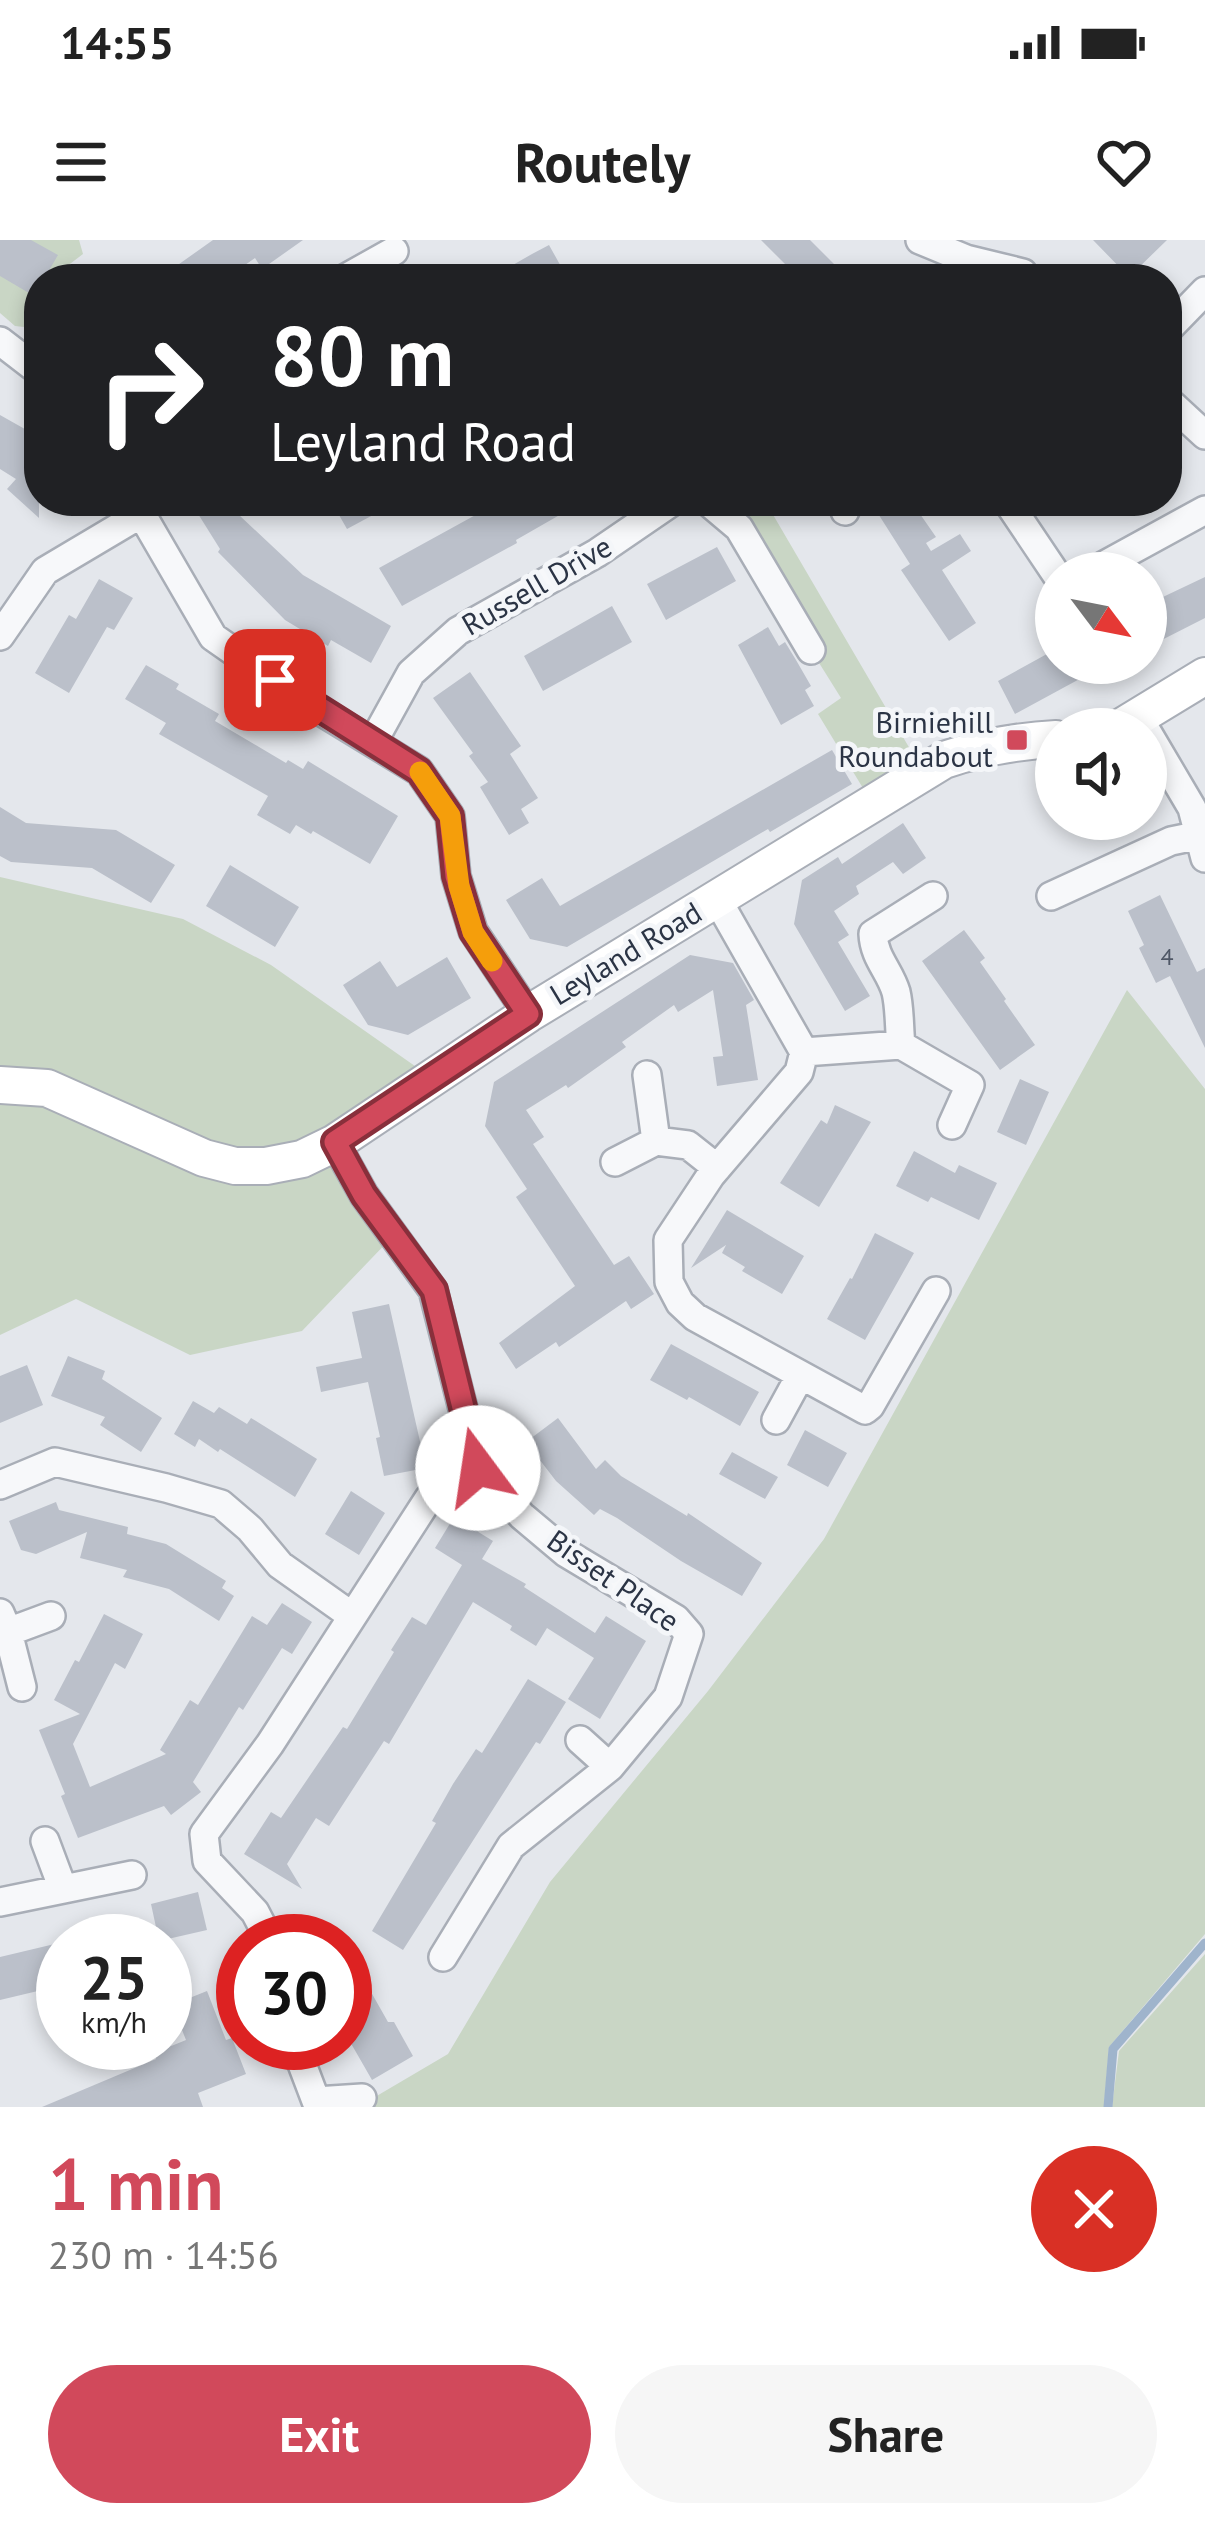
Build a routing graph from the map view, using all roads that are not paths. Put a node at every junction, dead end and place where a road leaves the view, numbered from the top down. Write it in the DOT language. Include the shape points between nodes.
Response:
graph roads {
  1 [pos="920,240"];
  2 [pos="394,251"];
  3 [pos="371,264"];
  4 [pos="983,264"];
  5 [pos="1205,291"];
  6 [pos="1182,315"];
  7 [pos="0,341"];
  8 [pos="24,359"];
  9 [pos="1182,414"];
  10 [pos="1205,435"];
  11 [pos="1205,510"];
  12 [pos="125,516"];
  13 [pos="142,516"];
  14 [pos="651,516"];
  15 [pos="725,516"];
  16 [pos="1017,516"];
  17 [pos="1041,552"];
  18 [pos="1128,552"];
  19 [pos="0,636"];
  20 [pos="811,650"];
  21 [pos="1205,676"];
  22 [pos="1161,708"];
  23 [pos="1035,740"];
  24 [pos="373,742"];
  25 [pos="1167,771"];
  26 [pos="1203,842"];
  27 [pos="933,896"];
  28 [pos="1051,896"];
  29 [pos="717,899"];
  30 [pos="528,1014"];
  31 [pos="901,1045"];
  32 [pos="804,1052"];
  33 [pos="647,1076"];
  34 [pos="0,1085"];
  35 [pos="952,1125"];
  36 [pos="656,1141"];
  37 [pos="335,1142"];
  38 [pos="615,1162"];
  39 [pos="717,1168"];
  40 [pos="936,1292"];
  41 [pos="800,1376"];
  42 [pos="776,1420"];
  43 [pos="478,1468"];
  44 [pos="0,1485"];
  45 [pos="51,1616"];
  46 [pos="352,1616"];
  47 [pos="4,1623"];
  48 [pos="22,1687"];
  49 [pos="580,1740"];
  50 [pos="610,1767"];
  51 [pos="45,1841"];
  52 [pos="132,1875"];
  53 [pos="63,1889"];
  54 [pos="0,1902"];
  55 [pos="256,1914"];
  56 [pos="443,1957"];
  57 [pos="302,2070"];
  58 [pos="362,2098"];
  59 [pos="313,2104"];
  1 -- 4 [label="street"];
  2 -- 3 [label="street"];
  5 -- 6 [label="street"];
  7 -- 8 [label="street"];
  9 -- 10 [label="street"];
  11 -- 18 [label="street"];
  12 -- 19 [label="street" via="44,572"];
  13 -- 24 [label="street" via="212,637"];
  14 -- 24 [label="street, Russell Drive" via="458,631 411,673"];
  15 -- 20 [label="street"];
  16 -- 17 [label="street"];
  21 -- 22 [label="street"];
  23 -- 29 [label="street, Leyland Road" via="944,760"];
  24 -- 30 [label="street" via="419,771 450,816 473,932"];
  25 -- 26 [label="street"];
  26 -- 28 [label="street" via="1171,842"];
  27 -- 31 [label="street" via="873,934 896,989"];
  29 -- 30 [label="street, Leyland Road"];
  29 -- 32 [label="street"];
  30 -- 37 [label="street, Leyland Road"];
  31 -- 32 [label="street"];
  31 -- 35 [label="street" via="970,1085"];
  32 -- 39 [label="street" via="799,1072"];
  33 -- 36 [label="street"];
  34 -- 37 [label="street, Leyland Road" via="47,1088 236,1166 302,1159"];
  36 -- 38 [label="street"];
  36 -- 39 [label="street" via="688,1145"];
  37 -- 43 [label="street, Bisset Place" via="434,1290"];
  39 -- 41 [label="street" via="668,1240 669,1282 695,1317"];
  40 -- 41 [label="street" via="865,1410"];
  41 -- 42 [label="street"];
  43 -- 46 [label="street" via="429,1498"];
  43 -- 50 [label="street, Bisset Place" via="566,1553 676,1618 689,1634 668,1697"];
  44 -- 46 [label="street" via="55,1462 221,1504 280,1564"];
  45 -- 47 [label="street"];
  46 -- 55 [label="street" via="204,1834 207,1861"];
  47 -- 48 [label="street"];
  49 -- 50 [label="street"];
  50 -- 56 [label="street, Bisset Place" via="511,1846"];
  51 -- 53 [label="street"];
  52 -- 53 [label="street"];
  53 -- 54 [label="street"];
  57 -- 59 [label="street"];
  58 -- 59 [label="street"];
}
